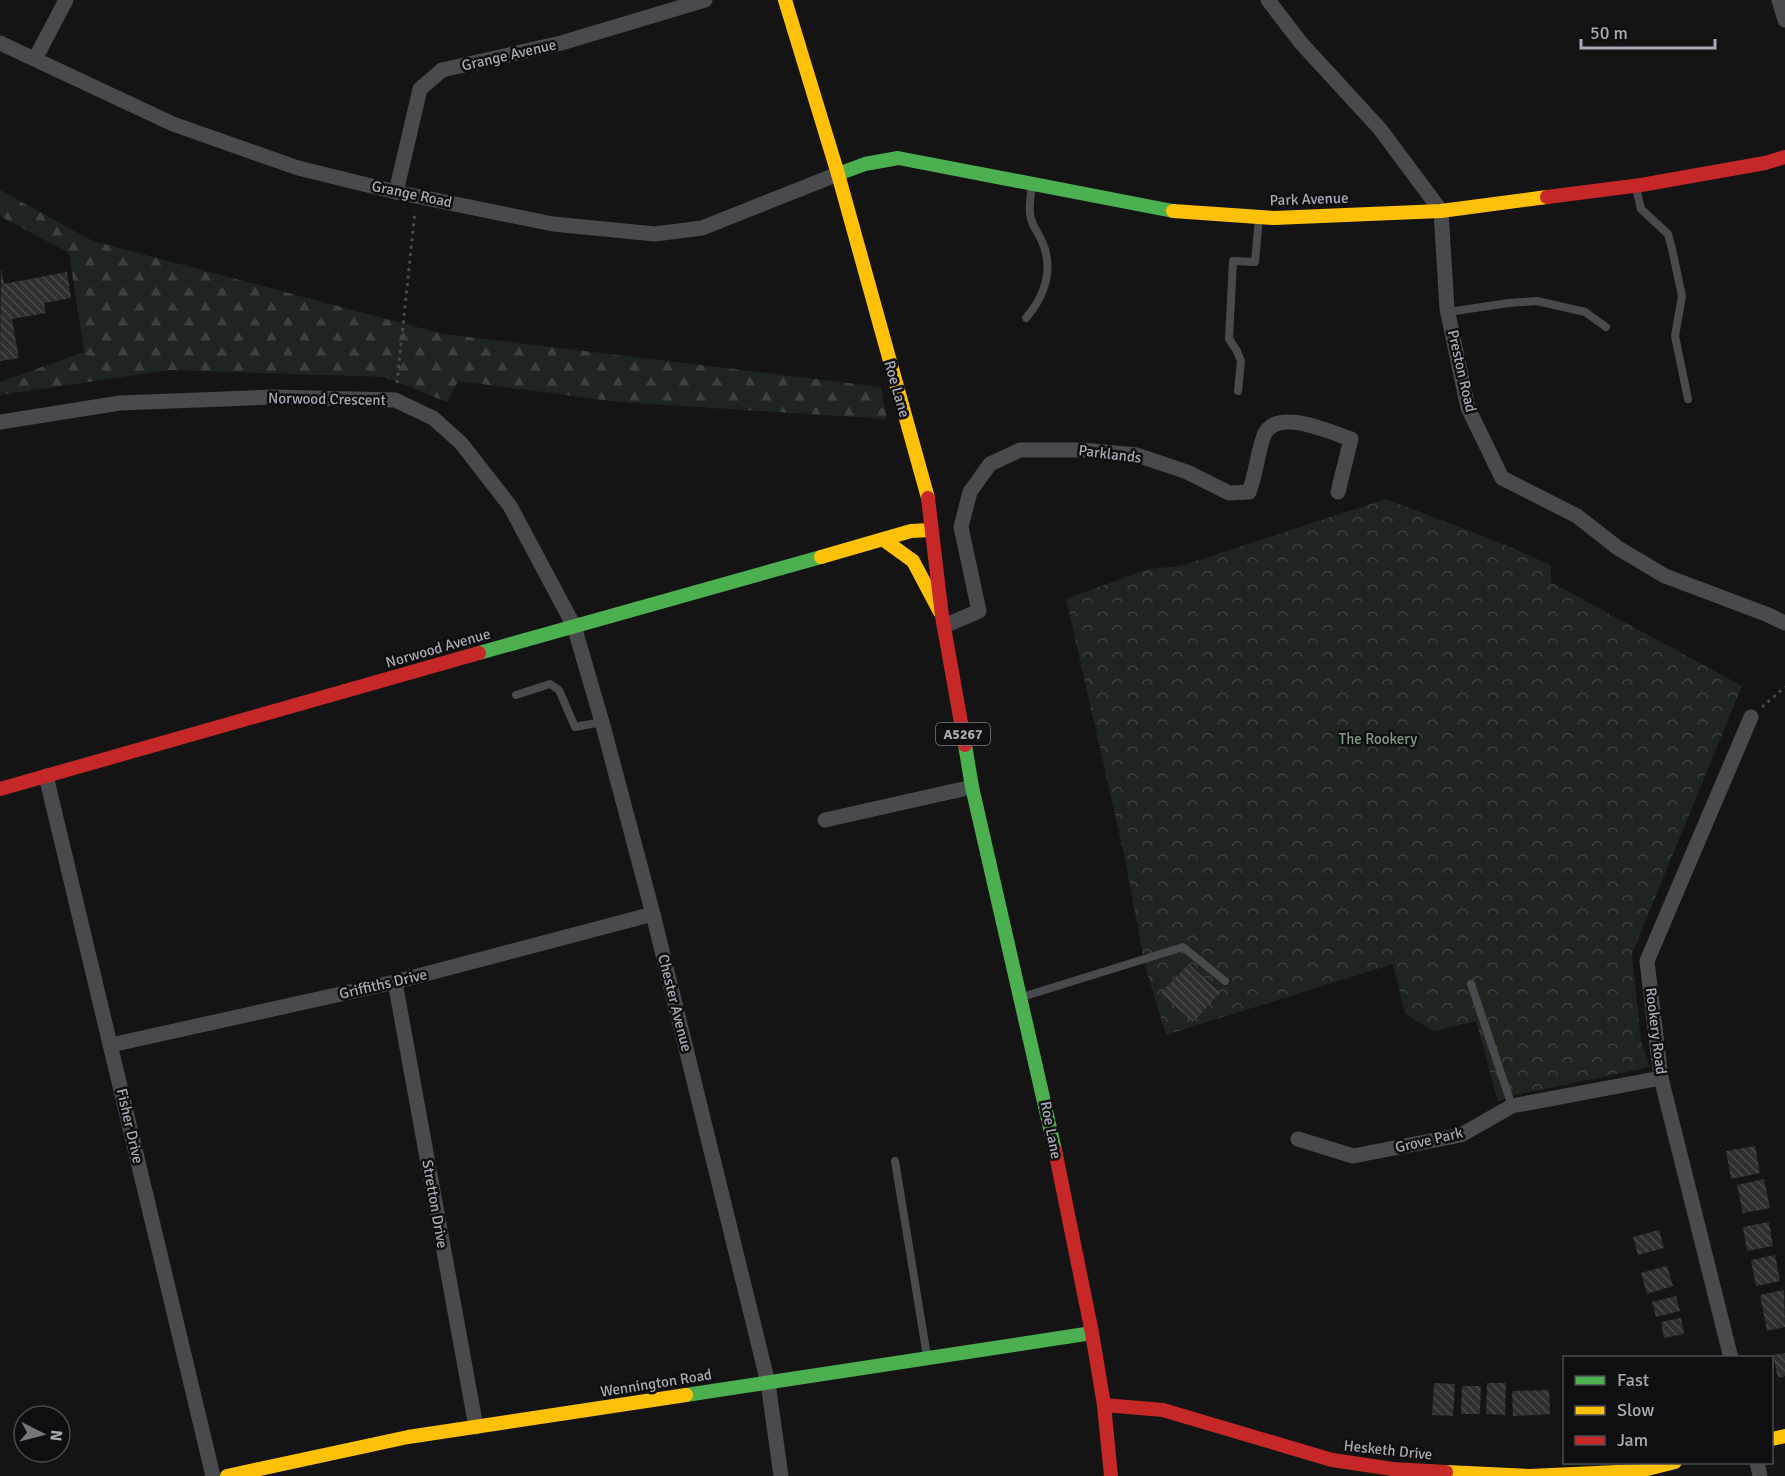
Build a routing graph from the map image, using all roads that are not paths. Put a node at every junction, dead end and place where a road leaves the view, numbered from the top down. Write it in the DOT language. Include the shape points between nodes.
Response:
graph roads {
  1 [pos="66,0"];
  2 [pos="705,0"];
  3 [pos="785,0"];
  4 [pos="1269,0"];
  5 [pos="1779,0"];
  6 [pos="1785,20"];
  7 [pos="0,43"];
  8 [pos="35,59"];
  9 [pos="1785,157"];
  10 [pos="838,174"];
  11 [pos="1032,184"];
  12 [pos="1636,186"];
  13 [pos="396,192"];
  14 [pos="1441,211"];
  15 [pos="1259,217"];
  16 [pos="1448,312"];
  17 [pos="1026,318"];
  18 [pos="1606,327"];
  19 [pos="1238,391"];
  20 [pos="1688,399"];
  21 [pos="0,422"];
  22 [pos="1338,492"];
  23 [pos="931,530"];
  24 [pos="884,540"];
  25 [pos="943,621"];
  26 [pos="1785,623"];
  27 [pos="574,626"];
  28 [pos="516,694"];
  29 [pos="1751,717"];
  30 [pos="602,722"];
  31 [pos="46,776"];
  32 [pos="972,787"];
  33 [pos="0,789"];
  34 [pos="825,820"];
  35 [pos="653,914"];
  36 [pos="1225,981"];
  37 [pos="395,982"];
  38 [pos="1471,984"];
  39 [pos="1021,997"];
  40 [pos="111,1045"];
  41 [pos="1661,1078"];
  42 [pos="1512,1106"];
  43 [pos="1298,1139"];
  44 [pos="895,1161"];
  45 [pos="1092,1333"];
  46 [pos="1730,1356"];
  47 [pos="927,1358"];
  48 [pos="768,1383"];
  49 [pos="1104,1405"];
  50 [pos="476,1427"];
  51 [pos="1667,1464"];
  52 [pos="1394,1473"];
  53 [pos="213,1476"];
  54 [pos="227,1476"];
  55 [pos="781,1476"];
  56 [pos="1111,1476"];
  1 -- 8 [label="street"];
  2 -- 13 [label="street, Grange Avenue" via="561,43 442,70 420,89"];
  3 -- 10 [label="main road, Roe Lane / A5267"];
  4 -- 14 [label="street" via="1300,43 1380,129"];
  5 -- 6 [label="street"];
  7 -- 8 [label="street, Grange Road"];
  8 -- 13 [label="street, Grange Road" via="173,124 298,168"];
  9 -- 12 [label="main road, Park Avenue"];
  10 -- 11 [label="main road, Park Avenue" via="898,158"];
  10 -- 13 [label="street, Grange Road" via="702,228 655,234 554,224"];
  10 -- 23 [label="main road, Roe Lane / A5267" via="928,499"];
  11 -- 15 [label="main road, Park Avenue" via="1181,213"];
  11 -- 17 [label="lane" via="1030,213 1047,253 1047,273 1044,291"];
  12 -- 14 [label="main road, Park Avenue"];
  12 -- 20 [label="lane" via="1641,209 1668,234 1672,249 1682,296 1675,336"];
  14 -- 15 [label="main road, Park Avenue"];
  14 -- 16 [label="street, Preston Road"];
  15 -- 19 [label="lane" via="1255,262 1233,261 1229,339 1241,361"];
  16 -- 18 [label="lane" via="1537,301 1585,312"];
  16 -- 26 [label="street, Preston Road" via="1468,408 1502,478 1576,516 1618,548 1665,576"];
  21 -- 27 [label="street, Norwood Crescent" via="120,403 272,397 395,400 433,418 461,443 510,506"];
  22 -- 25 [label="street, Parklands" via="1350,439 1291,421 1273,424 1264,435 1249,492 1229,493 1137,455 1020,450 990,464 970,492 961,527 979,611"];
  23 -- 24 [label="main road, Norwood Avenue" via="911,531"];
  23 -- 25 [label="main road, Roe Lane / A5267"];
  24 -- 25 [label="main road" via="913,561"];
  24 -- 27 [label="main road, Norwood Avenue"];
  25 -- 32 [label="main road, Roe Lane / A5267"];
  27 -- 30 [label="street, Chester Avenue"];
  27 -- 31 [label="main road, Norwood Avenue"];
  28 -- 30 [label="lane" via="550,684 559,690 574,727"];
  29 -- 41 [label="street, Rookery Road" via="1647,961"];
  30 -- 35 [label="street, Chester Avenue"];
  31 -- 33 [label="main road, Norwood Avenue"];
  31 -- 40 [label="street, Fisher Drive"];
  32 -- 34 [label="street"];
  32 -- 39 [label="main road, Roe Lane / A5267"];
  35 -- 37 [label="street, Griffiths Drive"];
  35 -- 48 [label="street, Chester Avenue"];
  36 -- 39 [label="lane" via="1183,947"];
  37 -- 40 [label="street, Griffiths Drive"];
  37 -- 50 [label="street, Stretton Drive"];
  38 -- 42 [label="lane"];
  39 -- 45 [label="main road, Roe Lane / A5267"];
  40 -- 53 [label="street, Fisher Drive"];
  41 -- 42 [label="street, Grove Park"];
  41 -- 46 [label="street, Rookery Road"];
  42 -- 43 [label="street, Grove Park" via="1461,1135 1353,1156"];
  44 -- 47 [label="lane"];
  45 -- 47 [label="main road, Wennington Road"];
  45 -- 49 [label="main road, Roe Lane / A5267"];
  47 -- 48 [label="main road, Wennington Road"];
  48 -- 50 [label="main road, Wennington Road"];
  48 -- 55 [label="street, Chester Avenue"];
  49 -- 52 [label="main road, Hesketh Drive" via="1163,1410 1332,1460"];
  49 -- 56 [label="main road, Roe Lane / A5267"];
  50 -- 54 [label="main road, Wennington Road" via="408,1437"];
  51 -- 52 [label="main road, Hesketh Drive" via="1639,1471 1530,1476"];
}
